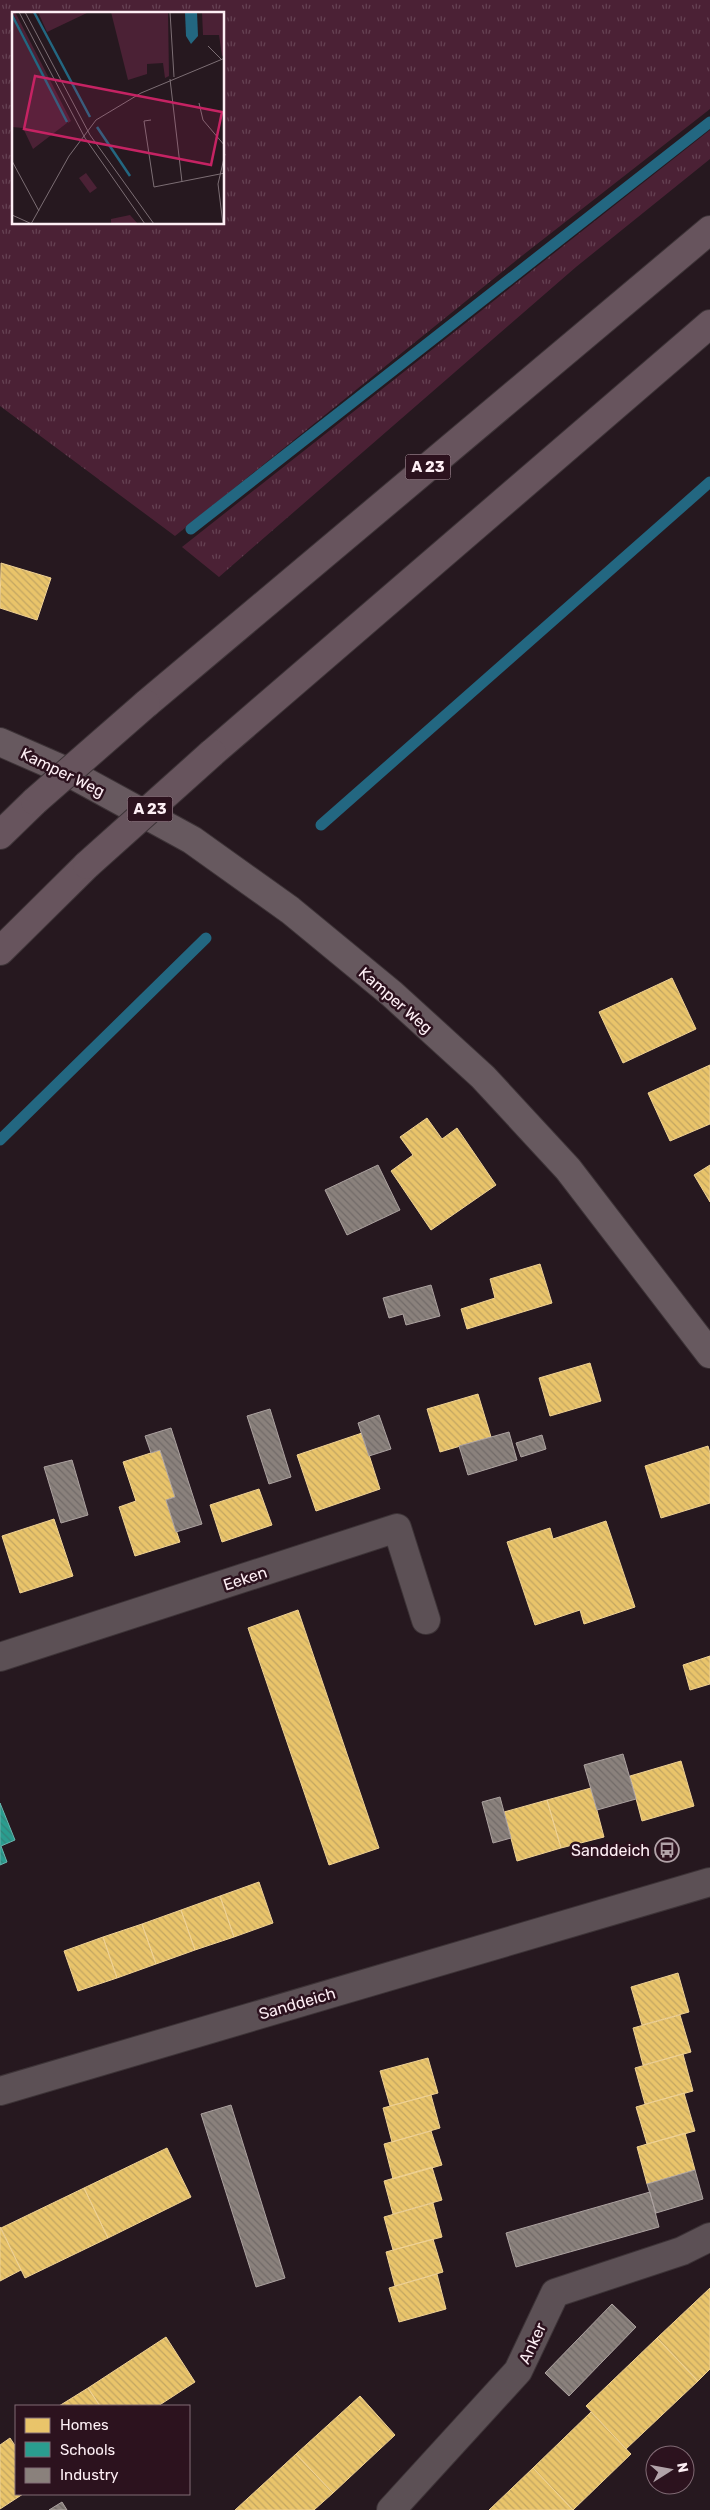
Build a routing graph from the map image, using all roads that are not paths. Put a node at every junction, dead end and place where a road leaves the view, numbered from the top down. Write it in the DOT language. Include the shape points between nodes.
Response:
graph roads {
  1 [pos="710,230"];
  2 [pos="710,324"];
  3 [pos="0,742"];
  4 [pos="0,835"];
  5 [pos="0,951"];
  6 [pos="710,1354"];
  7 [pos="426,1620"];
  8 [pos="0,1657"];
  9 [pos="710,1882"];
  10 [pos="0,2091"];
  11 [pos="710,2237"];
  12 [pos="391,2510"];
  1 -- 4 [label="highway, A 23, bridge" via="146,704"];
  2 -- 5 [label="highway, A 23, bridge" via="212,753"];
  3 -- 6 [label="main road, Kamper Weg" via="64,770 192,840 290,910 392,994 483,1077 568,1169"];
  7 -- 8 [label="street, Eeken" via="397,1528"];
  9 -- 10 [label="street, Sanddeich"];
  11 -- 12 [label="street, Anker" via="682,2251 555,2293 518,2371"];
}
